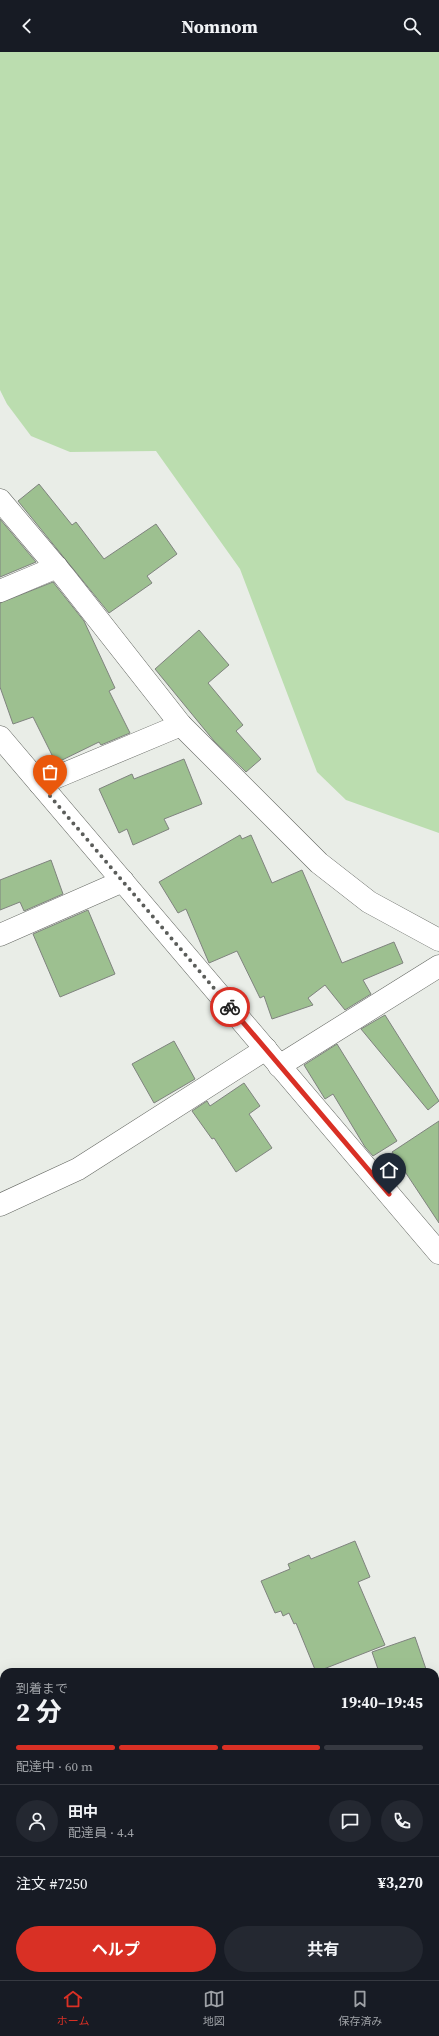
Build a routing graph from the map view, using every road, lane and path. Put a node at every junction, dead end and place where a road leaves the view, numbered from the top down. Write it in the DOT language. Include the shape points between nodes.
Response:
graph roads {
  1 [pos="0,500"];
  2 [pos="57,567"];
  3 [pos="0,591"];
  4 [pos="181,725"];
  5 [pos="0,737"];
  6 [pos="40,784"];
  7 [pos="122,881"];
  8 [pos="0,935"];
  9 [pos="439,940"];
  10 [pos="439,966"];
  11 [pos="266,1049"];
  12 [pos="279,1066"];
  13 [pos="0,1205"];
  14 [pos="439,1253"];
  1 -- 2 [label="street"];
  2 -- 3 [label="street"];
  2 -- 4 [label="street"];
  4 -- 6 [label="street"];
  4 -- 9 [label="street" via="320,863 369,902"];
  5 -- 6 [label="street"];
  6 -- 7 [label="street"];
  7 -- 8 [label="street"];
  7 -- 11 [label="street"];
  10 -- 12 [label="street"];
  11 -- 12 [label="street"];
  11 -- 13 [label="street" via="78,1169"];
  12 -- 14 [label="street"];
}
